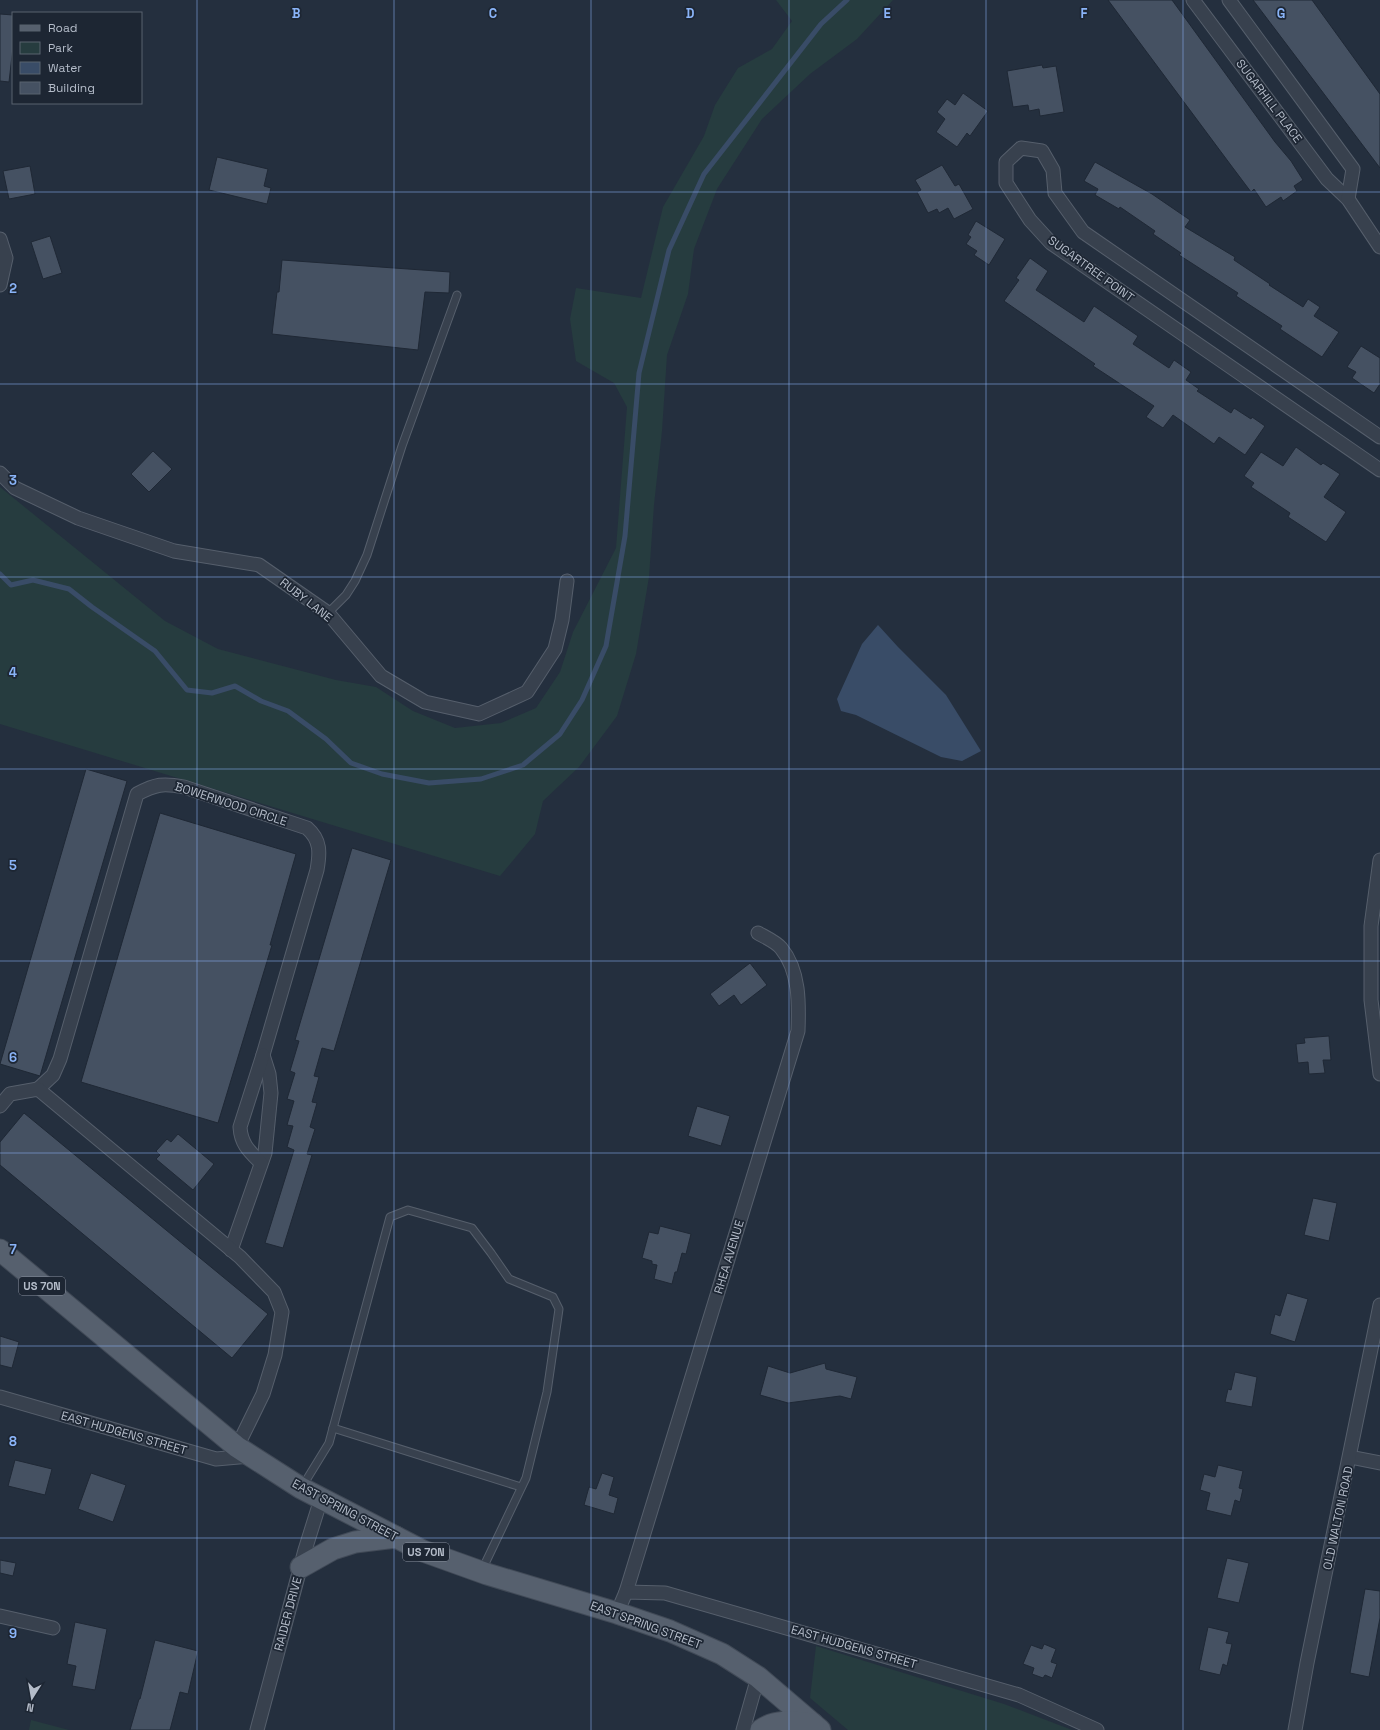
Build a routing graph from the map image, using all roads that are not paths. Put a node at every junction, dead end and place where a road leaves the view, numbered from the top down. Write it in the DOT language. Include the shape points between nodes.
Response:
graph roads {
  1 [pos="1193,0"];
  2 [pos="1229,0"];
  3 [pos="1348,199"];
  4 [pos="0,239"];
  5 [pos="1380,247"];
  6 [pos="0,285"];
  7 [pos="456,295"];
  8 [pos="1380,437"];
  9 [pos="1380,470"];
  10 [pos="0,473"];
  11 [pos="567,581"];
  12 [pos="328,614"];
  13 [pos="1380,860"];
  14 [pos="758,933"];
  15 [pos="263,1055"];
  16 [pos="1380,1074"];
  17 [pos="38,1090"];
  18 [pos="0,1106"];
  19 [pos="261,1163"];
  20 [pos="0,1250"];
  21 [pos="231,1250"];
  22 [pos="1380,1305"];
  23 [pos="0,1397"];
  24 [pos="333,1428"];
  25 [pos="243,1451"];
  26 [pos="1350,1457"];
  27 [pos="1380,1463"];
  28 [pos="521,1487"];
  29 [pos="301,1488"];
  30 [pos="321,1499"];
  31 [pos="396,1538"];
  32 [pos="301,1567"];
  33 [pos="481,1572"];
  34 [pos="626,1592"];
  35 [pos="617,1613"];
  36 [pos="0,1616"];
  37 [pos="53,1628"];
  38 [pos="758,1677"];
  39 [pos="816,1727"];
  40 [pos="257,1730"];
  41 [pos="743,1730"];
  42 [pos="761,1730"];
  43 [pos="1097,1730"];
  44 [pos="1295,1730"];
  1 -- 3 [label="street, SUGARHILL PLACE" via="1327,179"];
  2 -- 3 [label="street" via="1353,168"];
  3 -- 5 [label="street, SUGARHILL PLACE"];
  4 -- 6 [label="street" via="6,258"];
  7 -- 12 [label="lane" via="402,446 367,555 346,595"];
  8 -- 9 [label="street, SUGARTREE POINT" via="1083,232 1055,193 1053,170 1042,151 1021,148 1006,162 1006,183 1030,220 1051,243"];
  10 -- 12 [label="street, RUBY LANE" via="15,488 78,518 174,551 259,565"];
  11 -- 12 [label="street, RUBY LANE" via="555,648 526,692 479,714 425,702 381,676"];
  13 -- 16 [label="street" via="1371,926 1371,1000"];
  14 -- 34 [label="street, RHEA AVENUE" via="781,947 794,972 799,1002 798,1032"];
  15 -- 17 [label="street, BOWERWOOD CIRCLE" via="317,870 320,855 318,842 307,828 184,787 165,784 152,786 137,794 60,1059 53,1075"];
  15 -- 19 [label="street" via="271,1093 265,1153"];
  15 -- 19 [label="street, BOWERWOOD CIRCLE" via="240,1127 241,1138 246,1148"];
  17 -- 18 [label="street" via="10,1094"];
  17 -- 21 [label="street"];
  19 -- 21 [label="street"];
  20 -- 25 [label="main road, EAST SPRING STREET / US 70N"];
  21 -- 25 [label="street" via="274,1292 282,1312 275,1355"];
  22 -- 26 [label="street, OLD WALTON ROAD"];
  23 -- 25 [label="street, EAST HUDGENS STREET" via="216,1459"];
  24 -- 28 [label="lane"];
  24 -- 28 [label="lane" via="390,1217 408,1210 472,1228 509,1279 553,1298 559,1309 547,1392 526,1478"];
  24 -- 29 [label="lane" via="329,1443"];
  25 -- 29 [label="main road, EAST SPRING STREET / US 70N"];
  26 -- 27 [label="street"];
  26 -- 44 [label="street, OLD WALTON ROAD"];
  28 -- 33 [label="lane"];
  29 -- 30 [label="main road, EAST SPRING STREET / US 70N"];
  30 -- 31 [label="main road, EAST SPRING STREET / US 70N"];
  30 -- 32 [label="street, RAIDER DRIVE"];
  31 -- 32 [label="main road" via="355,1542 333,1549"];
  31 -- 33 [label="main road, EAST SPRING STREET / US 70N" via="423,1551"];
  32 -- 40 [label="street, RAIDER DRIVE"];
  33 -- 35 [label="main road, EAST SPRING STREET / US 70N"];
  34 -- 35 [label="street"];
  34 -- 43 [label="street, EAST HUDGENS STREET" via="665,1593 1019,1695"];
  35 -- 38 [label="main road, EAST SPRING STREET / US 70N" via="670,1631 722,1654"];
  36 -- 37 [label="street"];
  38 -- 39 [label="main road, EAST SPRING STREET / US 70N"];
  38 -- 41 [label="street"];
  39 -- 42 [label="main road" via="784,1722"];
}
